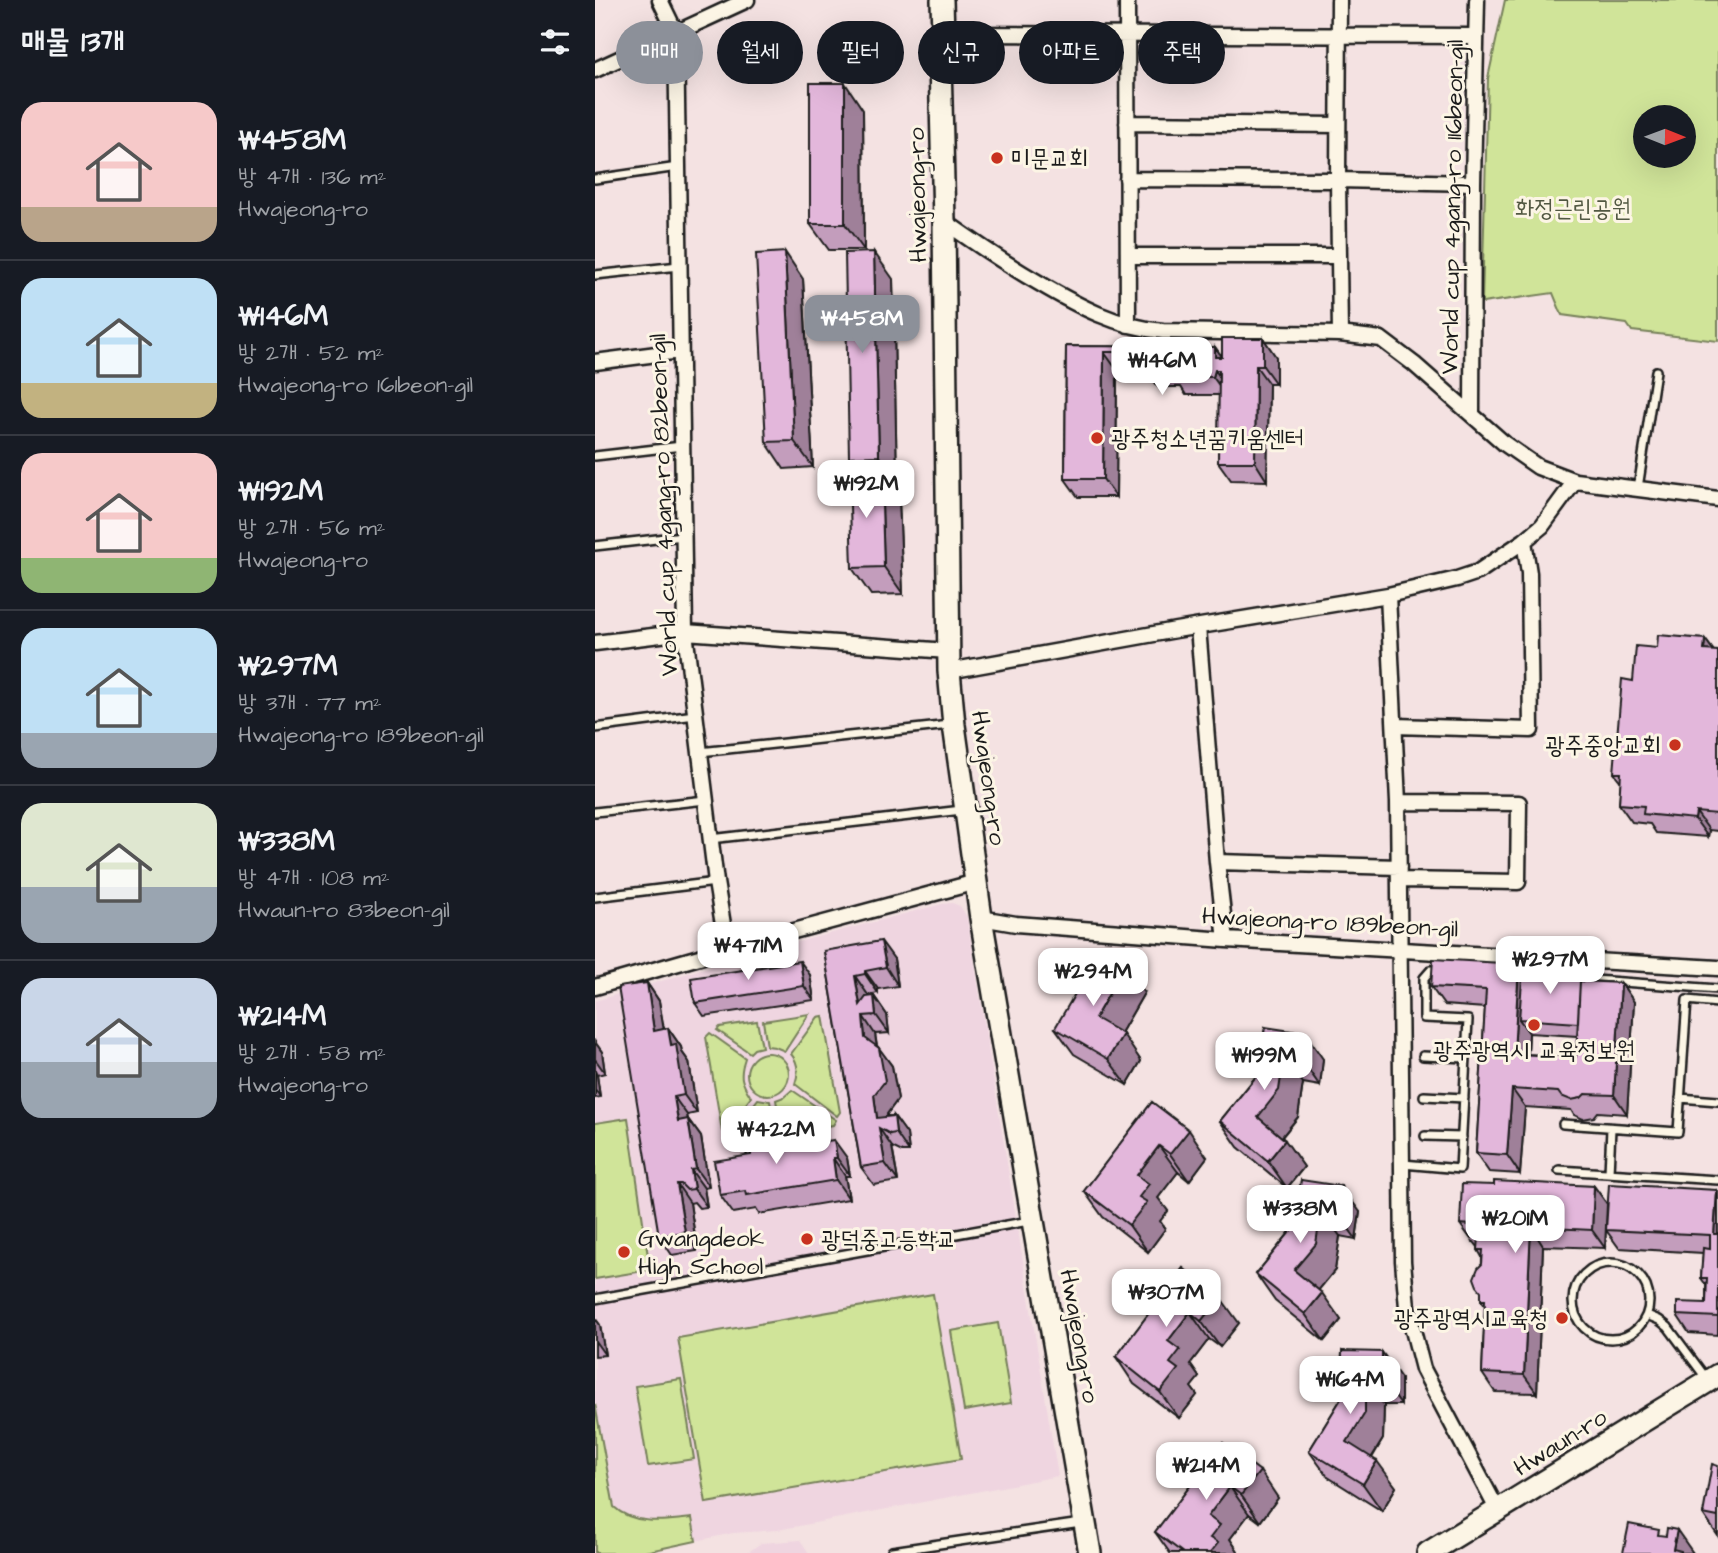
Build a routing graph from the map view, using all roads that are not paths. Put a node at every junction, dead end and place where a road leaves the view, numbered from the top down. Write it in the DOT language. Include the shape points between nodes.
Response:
graph roads {
  1 [pos="660,0"];
  2 [pos="747,0"];
  3 [pos="942,0"];
  4 [pos="1127,0"];
  5 [pos="1339,0"];
  6 [pos="1477,0"];
  7 [pos="670,21"];
  8 [pos="702,21"];
  9 [pos="943,21"];
  10 [pos="1005,34"];
  11 [pos="1127,34"];
  12 [pos="1339,36"];
  13 [pos="1476,36"];
  14 [pos="616,60"];
  15 [pos="595,70"];
  16 [pos="677,84"];
  17 [pos="941,84"];
  18 [pos="1127,123"];
  19 [pos="1338,125"];
  20 [pos="678,167"];
  21 [pos="595,179"];
  22 [pos="1128,179"];
  23 [pos="1338,180"];
  24 [pos="1473,183"];
  25 [pos="944,221"];
  26 [pos="1128,256"];
  27 [pos="1339,256"];
  28 [pos="679,266"];
  29 [pos="595,275"];
  30 [pos="1128,325"];
  31 [pos="1340,334"];
  32 [pos="680,351"];
  33 [pos="595,362"];
  34 [pos="1656,371"];
  35 [pos="1472,415"];
  36 [pos="682,446"];
  37 [pos="595,456"];
  38 [pos="1575,481"];
  39 [pos="1637,488"];
  40 [pos="1718,499"];
  41 [pos="683,536"];
  42 [pos="1524,541"];
  43 [pos="595,546"];
  44 [pos="1388,595"];
  45 [pos="1198,627"];
  46 [pos="685,632"];
  47 [pos="595,643"];
  48 [pos="948,661"];
  49 [pos="695,715"];
  50 [pos="954,725"];
  51 [pos="1395,726"];
  52 [pos="595,728"];
  53 [pos="700,752"];
  54 [pos="706,800"];
  55 [pos="1398,803"];
  56 [pos="966,810"];
  57 [pos="595,812"];
  58 [pos="711,839"];
  59 [pos="1217,862"];
  60 [pos="1399,874"];
  61 [pos="716,882"];
  62 [pos="976,882"];
  63 [pos="595,897"];
  64 [pos="981,918"];
  65 [pos="1226,940"];
  66 [pos="727,949"];
  67 [pos="1399,949"];
  68 [pos="1718,968"];
  69 [pos="1445,969"];
  70 [pos="1568,978"];
  71 [pos="595,987"];
  72 [pos="1718,989"];
  73 [pos="1718,1003"];
  74 [pos="1423,1056"];
  75 [pos="1466,1058"];
  76 [pos="1424,1096"];
  77 [pos="1464,1098"];
  78 [pos="1680,1098"];
  79 [pos="1718,1101"];
  80 [pos="1563,1124"];
  81 [pos="1611,1128"];
  82 [pos="1425,1136"];
  83 [pos="1462,1137"];
  84 [pos="1402,1164"];
  85 [pos="1559,1170"];
  86 [pos="1609,1173"];
  87 [pos="1718,1180"];
  88 [pos="1033,1220"];
  89 [pos="595,1298"];
  90 [pos="1647,1315"];
  91 [pos="1713,1378"];
  92 [pos="1498,1511"];
  93 [pos="1085,1522"];
  94 [pos="893,1553"];
  95 [pos="1090,1553"];
  96 [pos="1428,1553"];
  1 -- 7 [label="street, World cup 4gang-ro 82beon-gil"];
  2 -- 8 [label="street"];
  3 -- 9 [label="street, Hwajeong-ro"];
  4 -- 11 [label="street"];
  5 -- 12 [label="street"];
  6 -- 13 [label="street, World cup 4gang-ro 116beon-gil"];
  10 -- 11 [label="street"];
  11 -- 12 [label="street"];
  11 -- 18 [label="street"];
  12 -- 13 [label="street"];
  12 -- 19 [label="street"];
  13 -- 24 [label="street, World cup 4gang-ro 116beon-gil"];
  14 -- 15 [label="street"];
  16 -- 20 [label="street, World cup 4gang-ro 82beon-gil"];
  17 -- 25 [label="street, Hwajeong-ro"];
  18 -- 19 [label="street"];
  18 -- 22 [label="street"];
  19 -- 23 [label="street"];
  20 -- 21 [label="lane"];
  20 -- 28 [label="street, World cup 4gang-ro 82beon-gil"];
  22 -- 23 [label="street"];
  22 -- 26 [label="street"];
  23 -- 24 [label="street"];
  23 -- 27 [label="street"];
  24 -- 35 [label="street, World cup 4gang-ro 116beon-gil"];
  25 -- 30 [label="street" via="1063,297"];
  25 -- 48 [label="street, Hwajeong-ro"];
  26 -- 27 [label="street"];
  26 -- 30 [label="street"];
  27 -- 31 [label="street"];
  28 -- 29 [label="lane"];
  28 -- 32 [label="street, World cup 4gang-ro 82beon-gil"];
  30 -- 31 [label="street" via="1163,331"];
  31 -- 35 [label="street" via="1381,339"];
  32 -- 33 [label="street"];
  32 -- 36 [label="street, World cup 4gang-ro 82beon-gil"];
  34 -- 39 [label="lane"];
  35 -- 38 [label="street" via="1538,467"];
  36 -- 37 [label="lane"];
  36 -- 41 [label="street, World cup 4gang-ro 82beon-gil"];
  38 -- 39 [label="street"];
  38 -- 42 [label="street" via="1542,526"];
  39 -- 40 [label="street"];
  41 -- 43 [label="lane"];
  41 -- 46 [label="street, World cup 4gang-ro 82beon-gil"];
  42 -- 44 [label="street" via="1478,572"];
  42 -- 51 [label="street" via="1529,573 1531,730"];
  44 -- 45 [label="street"];
  44 -- 51 [label="street"];
  45 -- 48 [label="street"];
  45 -- 59 [label="street"];
  46 -- 47 [label="street"];
  46 -- 48 [label="street"];
  46 -- 49 [label="street, World cup 4gang-ro 82beon-gil"];
  48 -- 50 [label="street, Hwajeong-ro"];
  49 -- 52 [label="lane"];
  49 -- 53 [label="street, World cup 4gang-ro 82beon-gil"];
  50 -- 53 [label="lane"];
  50 -- 56 [label="street, Hwajeong-ro"];
  51 -- 55 [label="street"];
  53 -- 54 [label="street, World cup 4gang-ro 82beon-gil"];
  54 -- 57 [label="lane"];
  54 -- 58 [label="street, World cup 4gang-ro 82beon-gil"];
  55 -- 60 [label="street"];
  55 -- 60 [label="street" via="1519,803 1518,882"];
  56 -- 58 [label="lane"];
  56 -- 62 [label="street, Hwajeong-ro"];
  58 -- 61 [label="street, World cup 4gang-ro 82beon-gil"];
  59 -- 60 [label="street"];
  59 -- 65 [label="street"];
  60 -- 67 [label="street"];
  61 -- 63 [label="lane"];
  61 -- 66 [label="street, World cup 4gang-ro 82beon-gil"];
  62 -- 64 [label="street, Hwajeong-ro"];
  62 -- 66 [label="street"];
  64 -- 65 [label="street, Hwajeong-ro 189beon-gil"];
  64 -- 88 [label="street, Hwajeong-ro"];
  65 -- 67 [label="street, Hwajeong-ro 189beon-gil"];
  66 -- 71 [label="street"];
  67 -- 68 [label="street, Hwajeong-ro 189beon-gil"];
  67 -- 84 [label="street"];
  69 -- 75 [label="lane" via="1430,970 1424,978 1425,1018 1468,1020"];
  70 -- 72 [label="lane"];
  73 -- 78 [label="lane" via="1687,1000"];
  74 -- 75 [label="lane"];
  75 -- 77 [label="lane"];
  76 -- 77 [label="lane"];
  77 -- 83 [label="lane"];
  78 -- 79 [label="lane"];
  78 -- 81 [label="lane" via="1678,1132"];
  80 -- 81 [label="lane"];
  81 -- 86 [label="lane"];
  82 -- 83 [label="lane"];
  83 -- 84 [label="lane" via="1460,1169"];
  84 -- 92 [label="street" via="1403,1261 1413,1334 1423,1369"];
  85 -- 86 [label="lane"];
  86 -- 87 [label="lane"];
  88 -- 89 [label="lane"];
  88 -- 93 [label="street, Hwajeong-ro"];
  90 -- 90 [label="lane" via="1648,1290 1642,1278 1620,1264 1595,1267 1577,1285 1573,1297 1577,1319 1602,1339 1633,1333"];
  90 -- 91 [label="lane" via="1668,1326"];
  91 -- 92 [label="street, Hwaun-ro"];
  92 -- 96 [label="street, Hwaun-ro"];
  93 -- 94 [label="lane"];
  93 -- 95 [label="street, Hwajeong-ro"];
}
